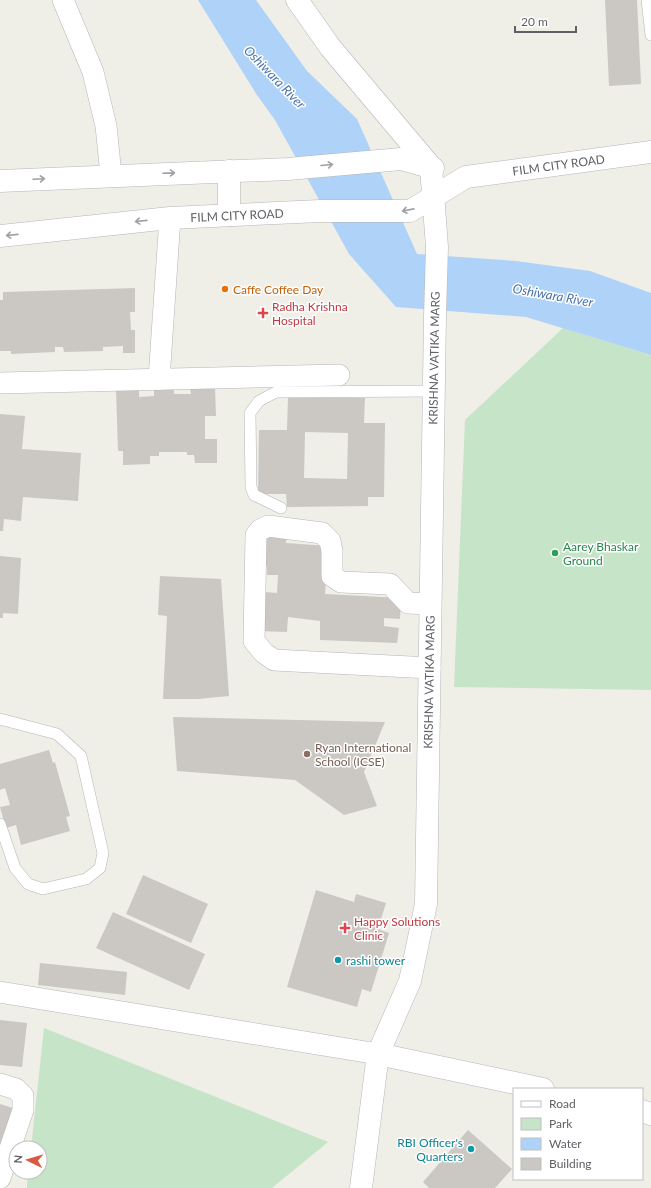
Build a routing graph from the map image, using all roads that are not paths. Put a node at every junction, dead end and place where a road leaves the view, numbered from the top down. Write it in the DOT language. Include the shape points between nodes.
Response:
graph roads {
  1 [pos="62,0"];
  2 [pos="297,0"];
  3 [pos="647,0"];
  4 [pos="651,35"];
  5 [pos="651,152"];
  6 [pos="431,167"];
  7 [pos="229,171"];
  8 [pos="111,175"];
  9 [pos="466,177"];
  10 [pos="0,181"];
  11 [pos="433,197"];
  12 [pos="229,215"];
  13 [pos="170,218"];
  14 [pos="0,236"];
  15 [pos="340,375"];
  16 [pos="159,379"];
  17 [pos="0,383"];
  18 [pos="434,391"];
  19 [pos="281,508"];
  20 [pos="430,604"];
  21 [pos="430,668"];
  22 [pos="0,719"];
  23 [pos="0,824"];
  24 [pos="0,992"];
  25 [pos="378,1054"];
  26 [pos="0,1084"];
  27 [pos="538,1088"];
  28 [pos="0,1178"];
  29 [pos="362,1188"];
  1 -- 8 [label="street" via="93,72 106,126"];
  2 -- 6 [label="street" via="330,47"];
  3 -- 4 [label="lane"];
  5 -- 9 [label="street, FILM CITY ROAD"];
  7 -- 6 [label="street, FILM CITY ROAD, one-way" via="288,169 401,159"];
  6 -- 9 [label="street, FILM CITY ROAD"];
  6 -- 11 [label="street, KRISHNA VATIKA MARG"];
  8 -- 7 [label="street, FILM CITY ROAD, one-way"];
  7 -- 12 [label="street"];
  10 -- 8 [label="street, FILM CITY ROAD, one-way"];
  9 -- 11 [label="street, FILM CITY ROAD"];
  11 -- 12 [label="street, FILM CITY ROAD, one-way" via="410,211"];
  11 -- 18 [label="street, KRISHNA VATIKA MARG" via="437,247"];
  12 -- 13 [label="street, FILM CITY ROAD"];
  13 -- 14 [label="street, FILM CITY ROAD, one-way"];
  13 -- 16 [label="street"];
  15 -- 16 [label="street"];
  16 -- 17 [label="street"];
  18 -- 19 [label="lane" via="276,392 259,402 250,413 251,487 254,495"];
  18 -- 20 [label="street, KRISHNA VATIKA MARG"];
  20 -- 21 [label="street, KRISHNA VATIKA MARG"];
  20 -- 21 [label="street" via="408,603 390,584 341,582 332,576 330,541 322,533 268,526 256,535 254,641 264,653 274,660"];
  21 -- 25 [label="street, KRISHNA VATIKA MARG" via="426,904 410,981"];
  22 -- 23 [label="lane" via="57,734 81,756 104,853 100,868 86,879 43,889 28,884 15,868"];
  24 -- 25 [label="street"];
  25 -- 27 [label="street"];
  25 -- 29 [label="street, KRISHNA VATIKA MARG"];
  26 -- 28 [label="street" via="16,1089 23,1096 23,1110"];
}
